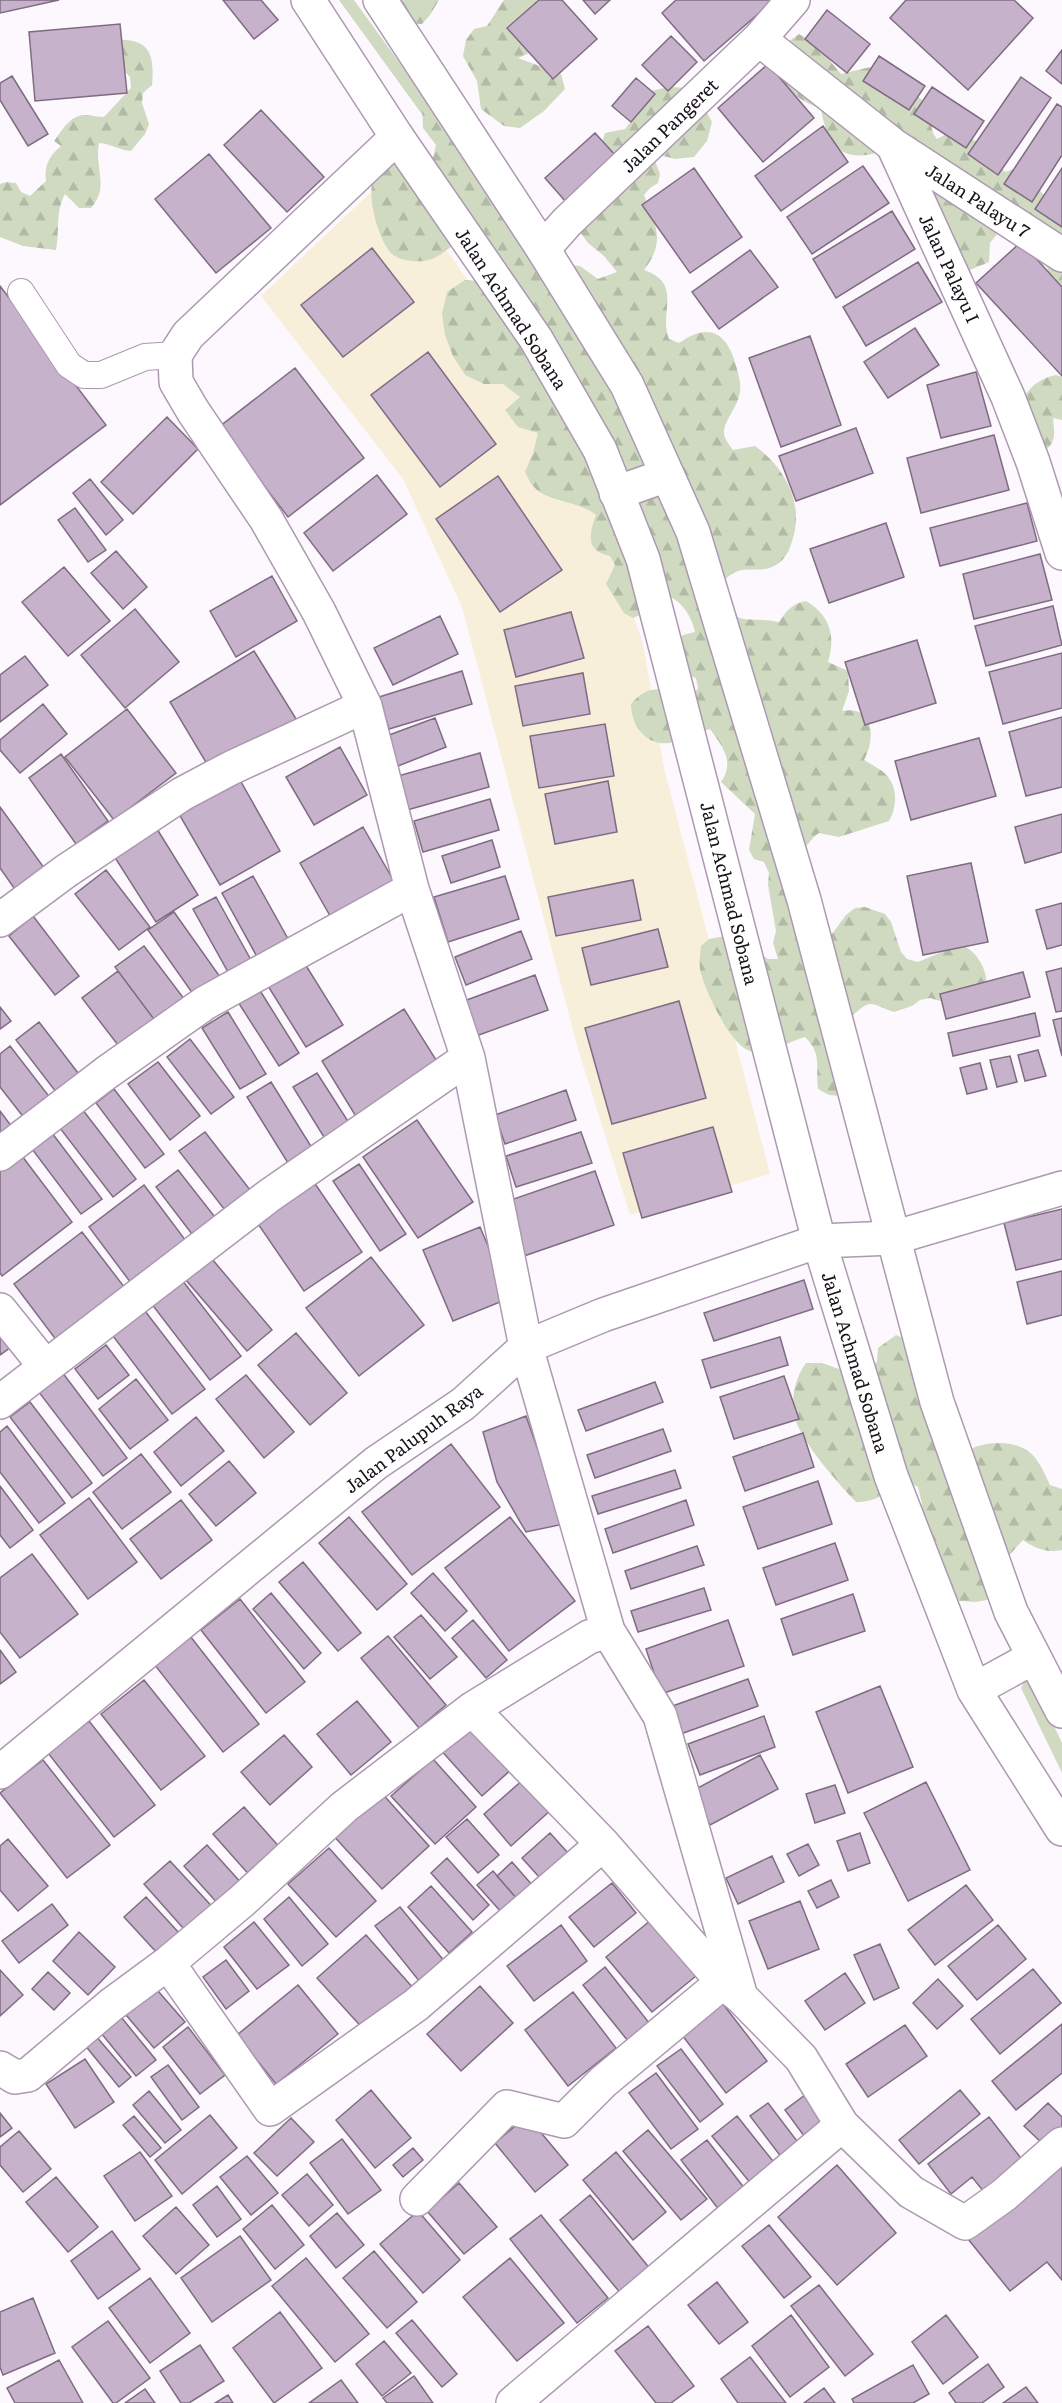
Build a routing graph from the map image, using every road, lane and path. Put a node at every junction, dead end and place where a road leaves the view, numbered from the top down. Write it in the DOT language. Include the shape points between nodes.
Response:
graph roads {
  1 [pos="308,0"];
  2 [pos="380,0"];
  3 [pos="793,0"];
  4 [pos="759,39"];
  5 [pos="397,137"];
  6 [pos="893,145"];
  7 [pos="543,249"];
  8 [pos="1062,255"];
  9 [pos="21,292"];
  10 [pos="175,355"];
  11 [pos="666,475"];
  12 [pos="616,493"];
  13 [pos="1062,553"];
  14 [pos="365,705"];
  15 [pos="412,889"];
  16 [pos="0,920"];
  17 [pos="468,1058"];
  18 [pos="0,1154"];
  19 [pos="1062,1188"];
  20 [pos="893,1238"];
  21 [pos="819,1241"];
  22 [pos="0,1310"];
  23 [pos="526,1347"];
  24 [pos="45,1366"];
  25 [pos="0,1402"];
  26 [pos="608,1631"];
  27 [pos="1034,1657"];
  28 [pos="974,1690"];
  29 [pos="472,1709"];
  30 [pos="1062,1711"];
  31 [pos="0,1772"];
  32 [pos="1062,1829"];
  33 [pos="603,1844"];
  34 [pos="168,1963"];
  35 [pos="732,1989"];
  36 [pos="0,2068"];
  37 [pos="842,2125"];
  38 [pos="1062,2144"];
  39 [pos="417,2199"];
  40 [pos="513,2403"];
  1 -- 5 [label="street, Jalan Achmad Sobana"];
  2 -- 7 [label="street"];
  3 -- 4 [label="street, Jalan Pangeret"];
  4 -- 6 [label="street, Jalan Palayu I"];
  4 -- 7 [label="street, Jalan Pangeret"];
  5 -- 10 [label="street" via="189,336"];
  5 -- 12 [label="street, Jalan Achmad Sobana" via="536,339 600,450"];
  6 -- 8 [label="street, Jalan Palayu 7"];
  6 -- 13 [label="street, Jalan Palayu I" via="1008,397"];
  7 -- 11 [label="street" via="627,385"];
  9 -- 10 [label="lane" via="69,365 84,375 101,375 145,357"];
  10 -- 14 [label="street" via="176,382 266,519 319,612"];
  11 -- 12 [label="street"];
  11 -- 20 [label="street" via="693,532 801,889"];
  12 -- 21 [label="street, Jalan Achmad Sobana" via="643,559"];
  14 -- 15 [label="street"];
  14 -- 16 [label="street" via="182,794"];
  15 -- 17 [label="street"];
  15 -- 18 [label="street" via="205,1003"];
  17 -- 23 [label="street"];
  17 -- 24 [label="street" via="270,1195"];
  19 -- 20 [label="street, Jalan Palupuh Raya"];
  20 -- 21 [label="street, Jalan Palupuh Raya"];
  20 -- 27 [label="street" via="937,1402 1011,1612"];
  21 -- 23 [label="street, Jalan Palupuh Raya" via="603,1315"];
  21 -- 28 [label="street, Jalan Achmad Sobana" via="891,1476"];
  22 -- 24 [label="street"];
  23 -- 26 [label="street"];
  23 -- 31 [label="street, Jalan Palupuh Raya" via="463,1404 375,1463"];
  24 -- 25 [label="street"];
  26 -- 29 [label="street" via="589,1637"];
  26 -- 35 [label="street" via="660,1716"];
  27 -- 28 [label="street"];
  27 -- 30 [label="street"];
  28 -- 32 [label="street, Jalan Achmad Sobana"];
  29 -- 33 [label="street"];
  29 -- 34 [label="street" via="344,1807"];
  33 -- 34 [label="street" via="416,2005 270,2109"];
  33 -- 35 [label="street"];
  34 -- 36 [label="street" via="28,2075 15,2077"];
  35 -- 37 [label="street" via="801,2058"];
  35 -- 39 [label="street" via="603,2082 564,2121 507,2108"];
  37 -- 38 [label="street" via="911,2192 965,2223"];
  37 -- 40 [label="street"];
}
